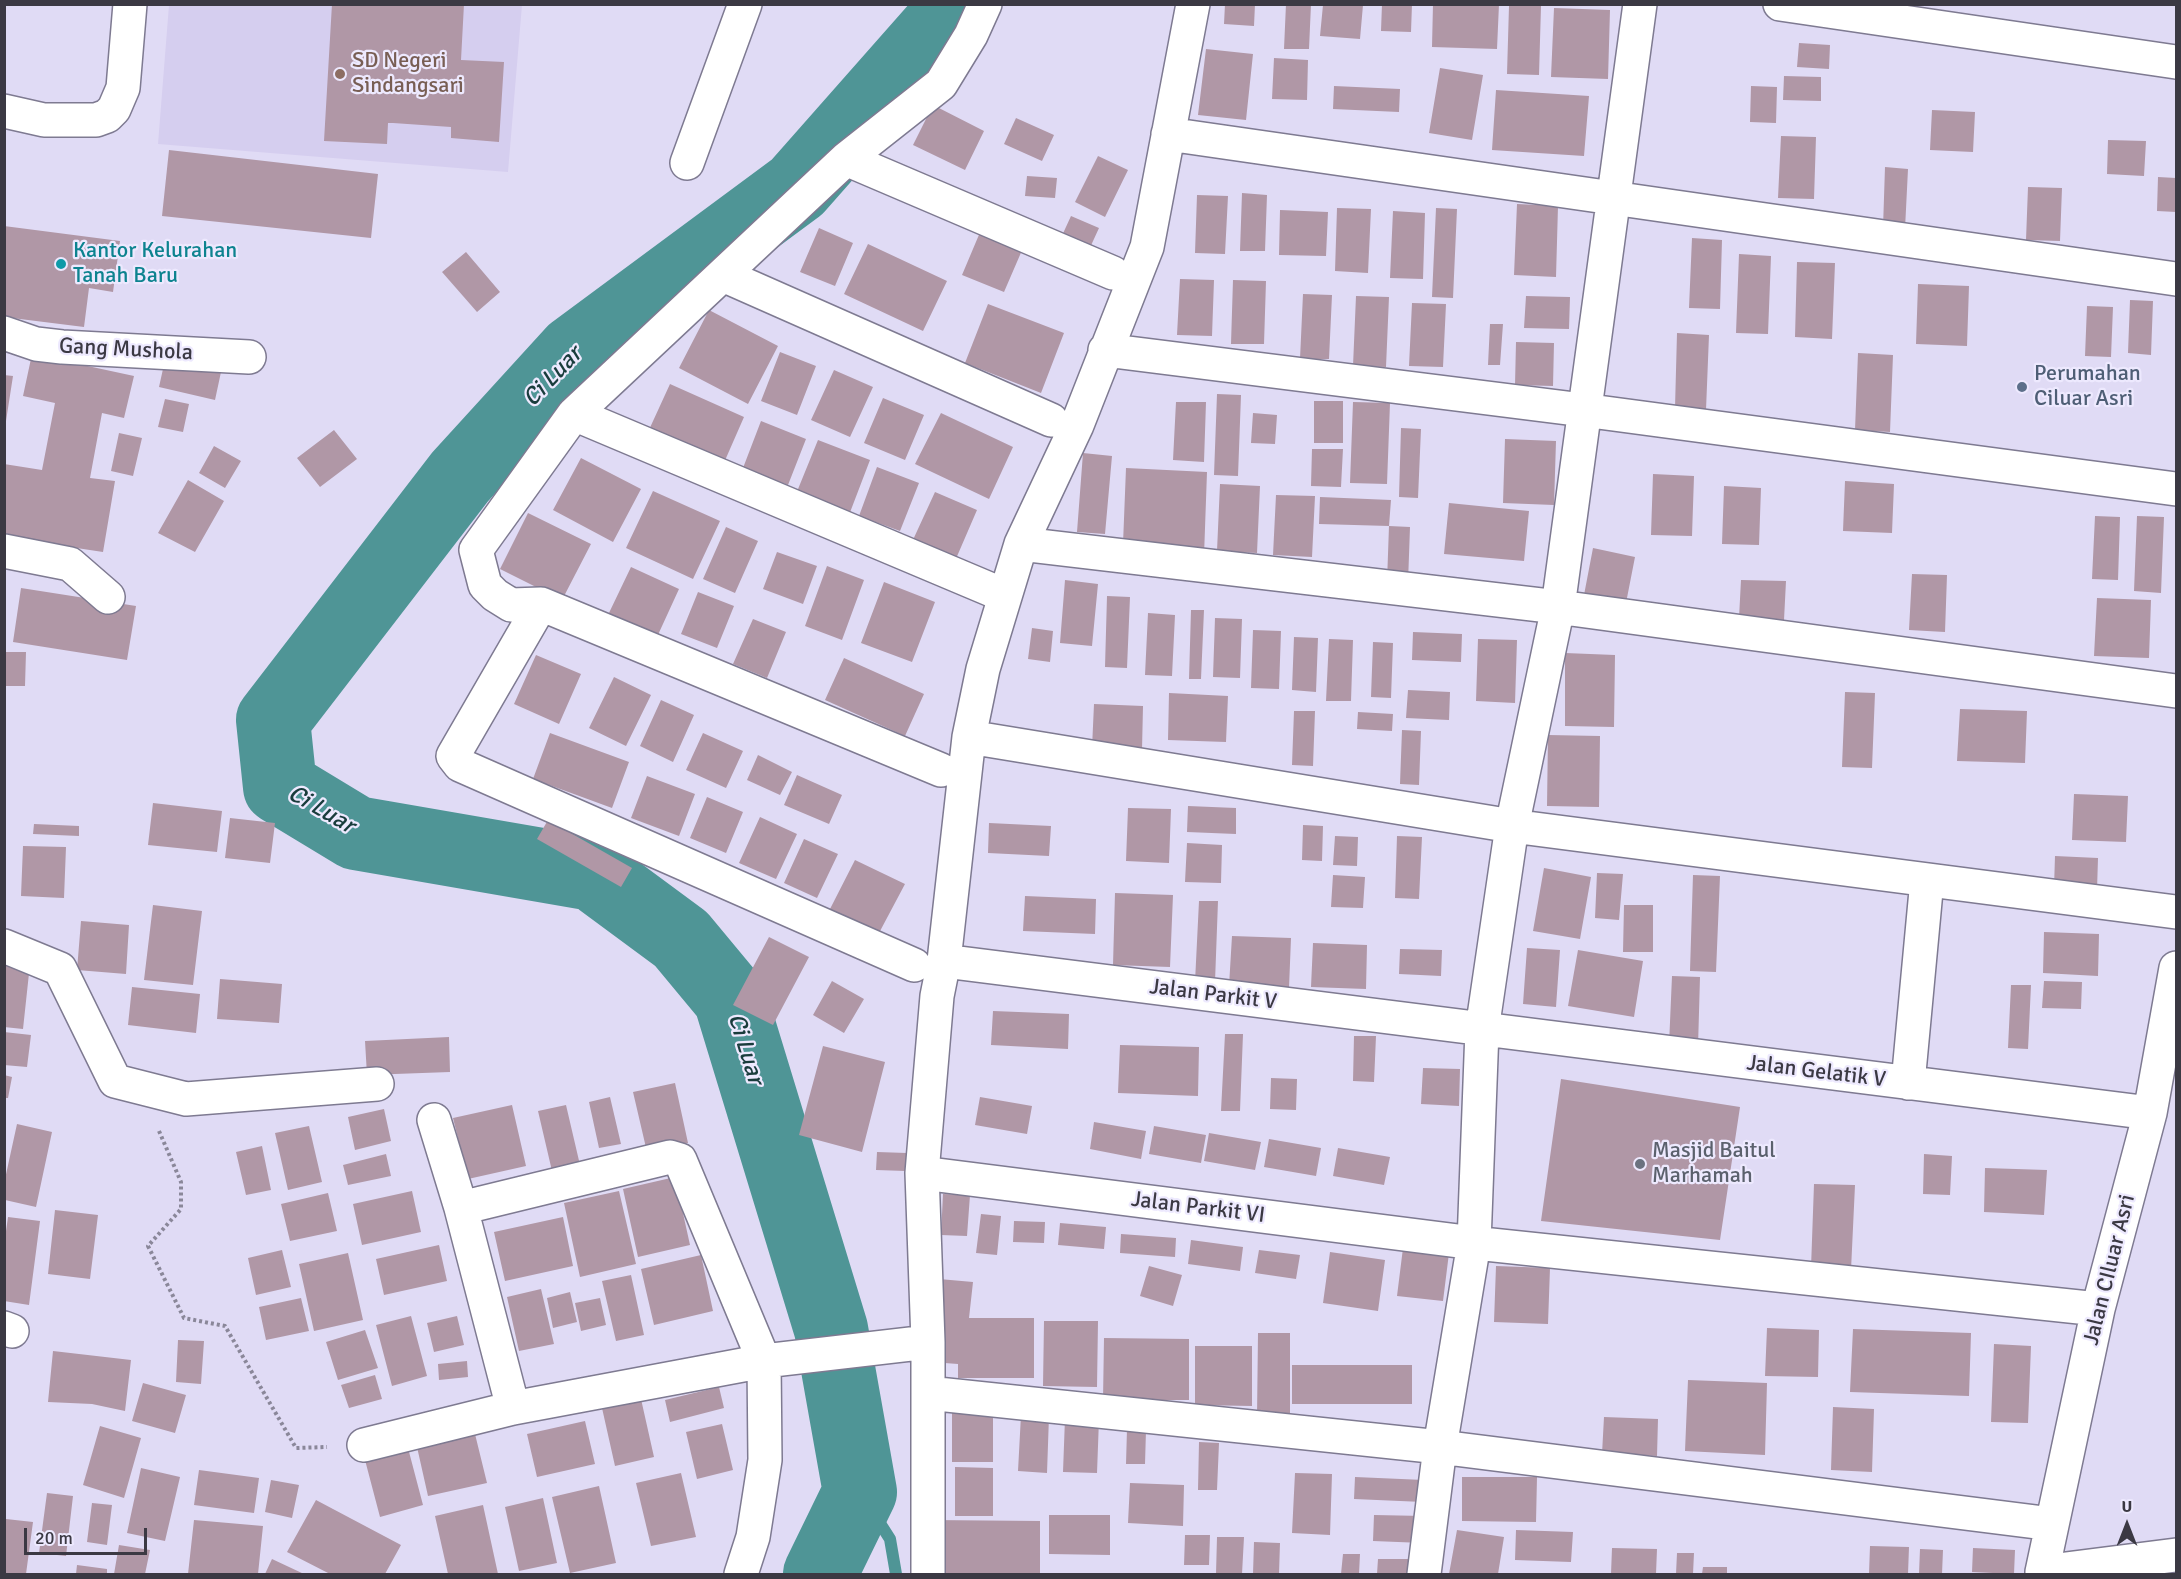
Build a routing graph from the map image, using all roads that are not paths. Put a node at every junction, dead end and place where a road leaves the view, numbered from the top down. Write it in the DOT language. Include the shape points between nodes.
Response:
graph roads {
  1 [pos="130,4"];
  2 [pos="745,4"];
  3 [pos="985,4"];
  4 [pos="1193,4"];
  5 [pos="1640,4"];
  6 [pos="1780,4"];
  7 [pos="2176,62"];
  8 [pos="4,111"];
  9 [pos="1168,134"];
  10 [pos="846,159"];
  11 [pos="687,163"];
  12 [pos="1612,198"];
  13 [pos="1113,273"];
  14 [pos="723,275"];
  15 [pos="2176,279"];
  16 [pos="4,333"];
  17 [pos="1105,350"];
  18 [pos="249,357"];
  19 [pos="1583,410"];
  20 [pos="574,414"];
  21 [pos="1051,420"];
  22 [pos="2176,489"];
  23 [pos="1021,544"];
  24 [pos="4,551"];
  25 [pos="994,591"];
  26 [pos="108,597"];
  27 [pos="541,604"];
  28 [pos="1558,607"];
  29 [pos="2176,691"];
  30 [pos="969,737"];
  31 [pos="941,770"];
  32 [pos="1512,826"];
  33 [pos="1927,880"];
  34 [pos="2176,912"];
  35 [pos="4,946"];
  36 [pos="929,963"];
  37 [pos="2176,968"];
  38 [pos="1482,1030"];
  39 [pos="1908,1083"];
  40 [pos="377,1084"];
  41 [pos="2150,1113"];
  42 [pos="434,1120"];
  43 [pos="922,1173"];
  44 [pos="461,1208"];
  45 [pos="1474,1242"];
  46 [pos="2098,1309"];
  47 [pos="928,1342"];
  48 [pos="769,1360"];
  49 [pos="928,1393"];
  50 [pos="513,1408"];
  51 [pos="364,1445"];
  52 [pos="1440,1447"];
  53 [pos="2052,1524"];
  54 [pos="2176,1555"];
  55 [pos="2042,1573"];
  56 [pos="741,1575"];
  57 [pos="928,1575"];
  58 [pos="1424,1575"];
  1 -- 8 [label="street" via="123,88 107,116 96,120 44,120"];
  2 -- 11 [label="street"];
  3 -- 10 [label="street" via="941,84"];
  4 -- 9 [label="street"];
  5 -- 12 [label="street"];
  6 -- 7 [label="street"];
  9 -- 12 [label="street"];
  9 -- 17 [label="street" via="1147,247"];
  10 -- 13 [label="street"];
  10 -- 14 [label="street"];
  12 -- 15 [label="street"];
  12 -- 19 [label="street"];
  14 -- 20 [label="street"];
  14 -- 21 [label="street"];
  16 -- 18 [label="street, Gang Mushola" via="36,344 62,347"];
  17 -- 19 [label="street"];
  17 -- 23 [label="street" via="1077,426"];
  19 -- 22 [label="street"];
  19 -- 28 [label="street"];
  20 -- 25 [label="street"];
  20 -- 27 [label="street" via="476,550 485,585 495,595 511,605"];
  23 -- 28 [label="street"];
  23 -- 30 [label="street" via="983,669"];
  24 -- 26 [label="street" via="70,564"];
  27 -- 31 [label="street"];
  27 -- 36 [label="street, Jalan Parkit V" via="454,752 457,763"];
  28 -- 29 [label="street"];
  28 -- 32 [label="street"];
  30 -- 32 [label="street"];
  30 -- 36 [label="street"];
  32 -- 33 [label="street"];
  32 -- 38 [label="street"];
  33 -- 34 [label="street"];
  33 -- 39 [label="street"];
  35 -- 40 [label="street" via="60,969 116,1082 186,1099"];
  36 -- 38 [label="street, Jalan Parkit V"];
  36 -- 43 [label="street" via="937,996"];
  37 -- 41 [label="street, Jalan CIluar Asri"];
  38 -- 39 [label="street, Jalan Gelatik V"];
  38 -- 45 [label="street"];
  39 -- 41 [label="street, Jalan Gelatik V"];
  41 -- 46 [label="street, Jalan CIluar Asri"];
  42 -- 44 [label="street"];
  43 -- 45 [label="street, Jalan Parkit VI"];
  43 -- 47 [label="street"];
  44 -- 48 [label="street" via="675,1156 686,1170"];
  44 -- 50 [label="street"];
  45 -- 46 [label="street, Jalan Parkit VI"];
  45 -- 52 [label="street"];
  46 -- 53 [label="street, Jalan CIluar Asri"];
  47 -- 48 [label="street"];
  47 -- 49 [label="street"];
  48 -- 50 [label="street"];
  48 -- 56 [label="street" via="765,1460 753,1537"];
  49 -- 52 [label="street"];
  49 -- 57 [label="street"];
  50 -- 51 [label="street"];
  52 -- 53 [label="street"];
  52 -- 58 [label="street"];
  53 -- 55 [label="street, Jalan CIluar Asri"];
  54 -- 55 [label="street"];
}
